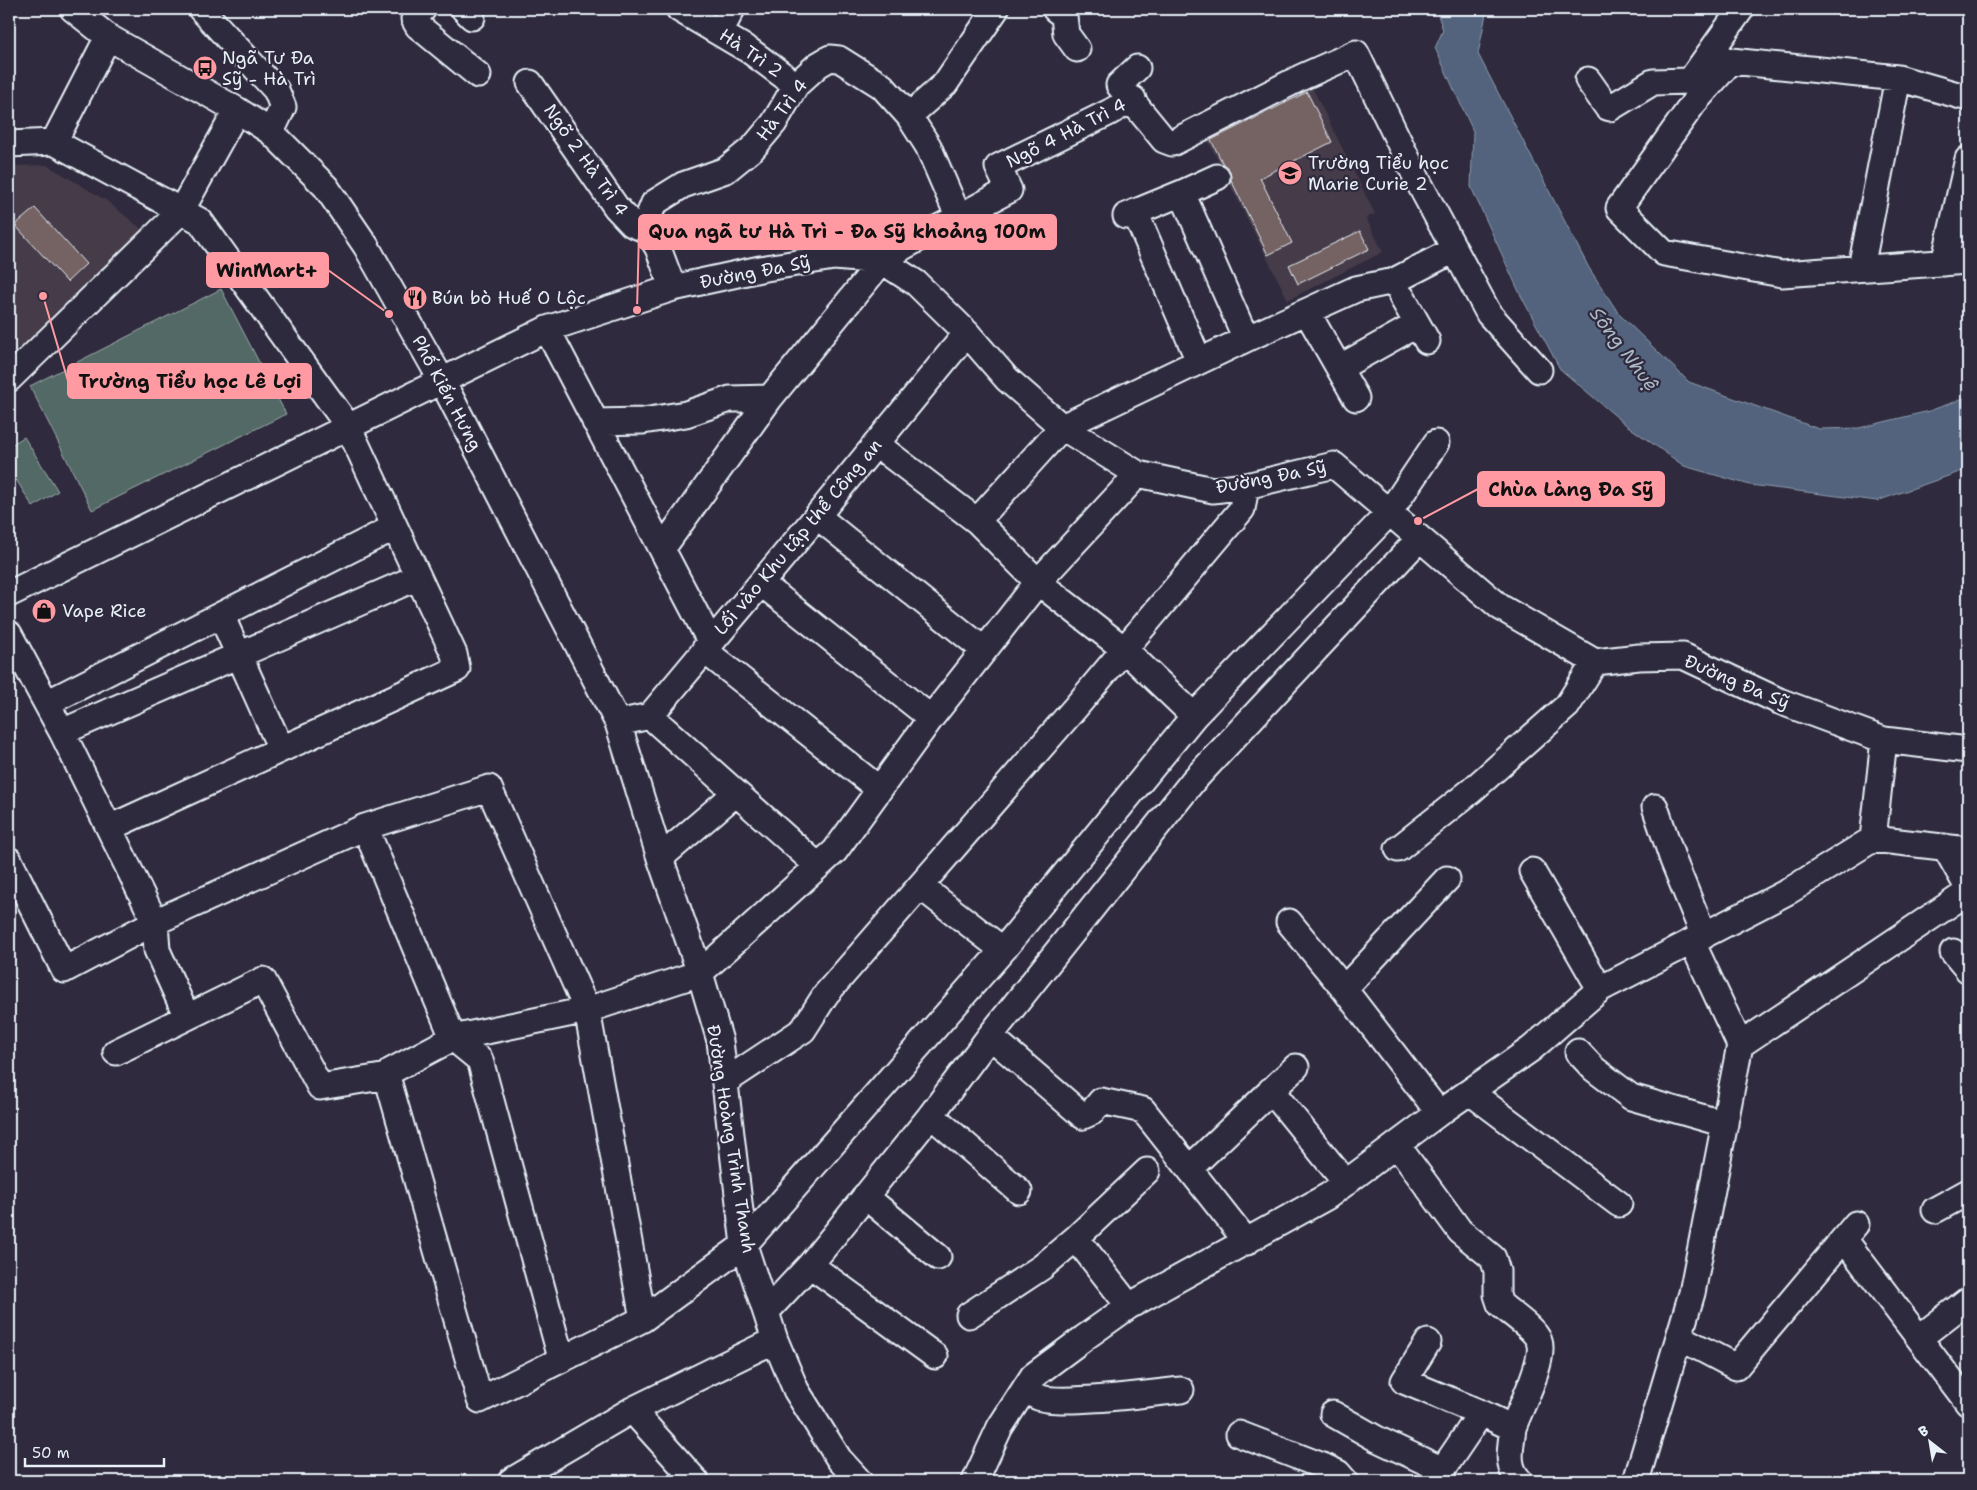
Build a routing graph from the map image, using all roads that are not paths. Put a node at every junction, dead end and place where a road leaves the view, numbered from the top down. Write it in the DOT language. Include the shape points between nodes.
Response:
graph roads {
  1 [pos="73,9"];
  2 [pos="201,9"];
  3 [pos="423,9"];
  4 [pos="678,9"];
  5 [pos="732,9"];
  6 [pos="1055,9"];
  7 [pos="1741,9"];
  8 [pos="990,19"];
  9 [pos="720,32"];
  10 [pos="108,37"];
  11 [pos="1077,49"];
  12 [pos="1720,58"];
  13 [pos="1137,68"];
  14 [pos="478,75"];
  15 [pos="1898,78"];
  16 [pos="1588,80"];
  17 [pos="530,83"];
  18 [pos="796,85"];
  19 [pos="1968,98"];
  20 [pos="1132,99"];
  21 [pos="237,110"];
  22 [pos="909,116"];
  23 [pos="271,132"];
  24 [pos="54,142"];
  25 [pos="9,144"];
  26 [pos="1968,159"];
  27 [pos="1217,177"];
  28 [pos="1182,193"];
  29 [pos="181,211"];
  30 [pos="959,218"];
  31 [pos="647,230"];
  32 [pos="1454,250"];
  33 [pos="882,260"];
  34 [pos="1956,262"];
  35 [pos="1861,268"];
  36 [pos="672,288"];
  37 [pos="1402,297"];
  38 [pos="1307,312"];
  39 [pos="547,329"];
  40 [pos="967,332"];
  41 [pos="1246,338"];
  42 [pos="1199,361"];
  43 [pos="1339,368"];
  44 [pos="13,370"];
  45 [pos="1539,370"];
  46 [pos="442,381"];
  47 [pos="770,398"];
  48 [pos="1356,398"];
  49 [pos="595,422"];
  50 [pos="348,426"];
  51 [pos="1062,428"];
  52 [pos="1436,443"];
  53 [pos="876,444"];
  54 [pos="1138,474"];
  55 [pos="1246,486"];
  56 [pos="1389,513"];
  57 [pos="817,516"];
  58 [pos="977,521"];
  59 [pos="395,527"];
  60 [pos="1420,539"];
  61 [pos="662,549"];
  62 [pos="418,577"];
  63 [pos="1038,582"];
  64 [pos="761,583"];
  65 [pos="9,594"];
  66 [pos="221,615"];
  67 [pos="9,634"];
  68 [pos="708,647"];
  69 [pos="1124,649"];
  70 [pos="984,650"];
  71 [pos="240,653"];
  72 [pos="1595,662"];
  73 [pos="47,703"];
  74 [pos="650,716"];
  75 [pos="1194,716"];
  76 [pos="931,718"];
  77 [pos="618,723"];
  78 [pos="62,732"];
  79 [pos="1884,740"];
  80 [pos="281,749"];
  81 [pos="1968,750"];
  82 [pos="879,789"];
  83 [pos="736,793"];
  84 [pos="1655,807"];
  85 [pos="365,827"];
  86 [pos="109,828"];
  87 [pos="1873,839"];
  88 [pos="1398,849"];
  89 [pos="1957,849"];
  90 [pos="660,858"];
  91 [pos="9,860"];
  92 [pos="818,866"];
  93 [pos="1532,871"];
  94 [pos="1447,879"];
  95 [pos="920,886"];
  96 [pos="1968,888"];
  97 [pos="1968,892"];
  98 [pos="155,922"];
  99 [pos="1289,922"];
  100 [pos="1698,939"];
  101 [pos="1003,950"];
  102 [pos="700,973"];
  103 [pos="1344,989"];
  104 [pos="1600,989"];
  105 [pos="586,1010"];
  106 [pos="187,1017"];
  107 [pos="990,1036"];
  108 [pos="453,1038"];
  109 [pos="1740,1045"];
  110 [pos="116,1052"];
  111 [pos="1578,1052"];
  112 [pos="1296,1066"];
  113 [pos="388,1076"];
  114 [pos="726,1081"];
  115 [pos="1271,1090"];
  116 [pos="1470,1092"];
  117 [pos="1440,1113"];
  118 [pos="931,1115"];
  119 [pos="1724,1124"];
  120 [pos="1397,1145"];
  121 [pos="1190,1168"];
  122 [pos="1147,1171"];
  123 [pos="1346,1183"];
  124 [pos="1019,1191"];
  125 [pos="1968,1192"];
  126 [pos="865,1196"];
  127 [pos="1619,1204"];
  128 [pos="1935,1210"];
  129 [pos="1076,1238"];
  130 [pos="1247,1242"];
  131 [pos="744,1245"];
  132 [pos="938,1257"];
  133 [pos="810,1266"];
  134 [pos="1968,1300"];
  135 [pos="1129,1306"];
  136 [pos="766,1312"];
  137 [pos="969,1314"];
  138 [pos="643,1319"];
  139 [pos="1679,1337"];
  140 [pos="1920,1338"];
  141 [pos="776,1340"];
  142 [pos="1428,1342"];
  143 [pos="934,1356"];
  144 [pos="561,1358"];
  145 [pos="1025,1388"];
  146 [pos="1181,1390"];
  147 [pos="1968,1403"];
  148 [pos="632,1410"];
  149 [pos="1481,1413"];
  150 [pos="1333,1414"];
  151 [pos="1513,1428"];
  152 [pos="1239,1434"];
  153 [pos="1439,1476"];
  154 [pos="521,1479"];
  155 [pos="696,1481"];
  156 [pos="858,1481"];
  157 [pos="975,1481"];
  158 [pos="1345,1481"];
  159 [pos="1520,1481"];
  160 [pos="1636,1481"];
  1 -- 10 [label="street, Phố Kiến Hưng"];
  2 -- 23 [label="street" via="276,90 282,107"];
  3 -- 14 [label="street" via="414,19 418,26"];
  4 -- 9 [label="street, Hà Trì 2"];
  5 -- 9 [label="street"];
  6 -- 11 [label="street" via="1064,16 1066,34"];
  7 -- 12 [label="street"];
  8 -- 22 [label="street" via="945,84"];
  9 -- 18 [label="street, Hà Trì 2"];
  10 -- 21 [label="street, Phố Kiến Hưng"];
  10 -- 24 [label="street"];
  12 -- 15 [label="street"];
  12 -- 16 [label="street" via="1690,81 1653,82 1614,108 1607,107"];
  12 -- 35 [label="street" via="1693,104 1619,208 1664,253 1782,274"];
  13 -- 20 [label="street" via="1119,85"];
  15 -- 19 [label="street"];
  15 -- 35 [label="street"];
  17 -- 31 [label="street, Ngõ 2 Hà Trì 4" via="616,206 632,224"];
  18 -- 22 [label="street, Hà Trì 4" via="818,65 830,58 839,59 882,86"];
  18 -- 31 [label="street, Hà Trì 4" via="774,123 753,148 726,170 683,185 654,203"];
  20 -- 30 [label="street, Ngõ 4 Hà Trì 4" via="998,167 1009,190"];
  20 -- 32 [label="street, Ngõ 4 Hà Trì 4" via="1164,140 1172,143 1356,53"];
  21 -- 23 [label="street, Phố Kiến Hưng"];
  21 -- 29 [label="street"];
  22 -- 30 [label="street, Hà Trì 4" via="928,146"];
  23 -- 46 [label="street, Phố Kiến Hưng" via="326,186 366,246"];
  24 -- 25 [label="street"];
  24 -- 29 [label="street"];
  26 -- 34 [label="street"];
  27 -- 28 [label="street"];
  28 -- 41 [label="street"];
  28 -- 42 [label="street" via="1131,214"];
  29 -- 44 [label="street"];
  29 -- 50 [label="street" via="200,222"];
  30 -- 33 [label="street"];
  31 -- 36 [label="street" via="658,248"];
  32 -- 38 [label="street" via="1394,281 1356,289 1340,285"];
  32 -- 45 [label="street" via="1489,314"];
  33 -- 36 [label="street, Đường Đa Sỹ" via="834,257"];
  33 -- 40 [label="street, Đường Đa Sỹ" via="916,283"];
  33 -- 47 [label="street"];
  34 -- 35 [label="street"];
  36 -- 39 [label="street, Đường Đa Sỹ"];
  37 -- 43 [label="street" via="1422,333"];
  38 -- 41 [label="street"];
  38 -- 43 [label="street"];
  39 -- 46 [label="street, Đường Đa Sỹ"];
  39 -- 49 [label="street"];
  40 -- 51 [label="street, Đường Đa Sỹ" via="1007,379"];
  40 -- 53 [label="street, Lối vào Khu tập thể Công an"];
  41 -- 42 [label="street"];
  42 -- 51 [label="street"];
  43 -- 48 [label="street"];
  46 -- 50 [label="street, Đường Đa Sỹ"];
  46 -- 77 [label="street, Phố Kiến Hưng"];
  47 -- 49 [label="street" via="730,399 686,414 643,421"];
  47 -- 61 [label="street"];
  49 -- 61 [label="street"];
  50 -- 59 [label="street"];
  50 -- 65 [label="street, Đường Đa Sỹ"];
  51 -- 54 [label="street, Đường Đa Sỹ"];
  51 -- 58 [label="street"];
  52 -- 56 [label="street"];
  53 -- 57 [label="street, Lối vào Khu tập thể Công an"];
  53 -- 58 [label="street"];
  54 -- 55 [label="street, Đường Đa Sỹ" via="1213,490"];
  54 -- 63 [label="street"];
  55 -- 56 [label="street, Đường Đa Sỹ" via="1334,465"];
  55 -- 69 [label="street" via="1242,509"];
  56 -- 60 [label="street, Đường Đa Sỹ"];
  56 -- 75 [label="street"];
  57 -- 64 [label="street, Lối vào Khu tập thể Công an"];
  57 -- 70 [label="street"];
  58 -- 63 [label="street"];
  59 -- 62 [label="street"];
  59 -- 66 [label="street"];
  60 -- 72 [label="street, Đường Đa Sỹ" via="1500,607"];
  60 -- 107 [label="street" via="1193,781"];
  61 -- 68 [label="street"];
  62 -- 71 [label="street"];
  62 -- 80 [label="street" via="454,654 457,669"];
  63 -- 69 [label="street"];
  63 -- 70 [label="street"];
  64 -- 68 [label="street, Lối vào Khu tập thể Công an"];
  64 -- 76 [label="street"];
  66 -- 71 [label="street"];
  66 -- 73 [label="street"];
  67 -- 73 [label="street"];
  68 -- 74 [label="street, Lối vào Khu tập thể Công an"];
  68 -- 82 [label="street"];
  69 -- 75 [label="street"];
  69 -- 95 [label="street"];
  70 -- 76 [label="street"];
  71 -- 78 [label="street"];
  71 -- 80 [label="street"];
  72 -- 79 [label="street, Đường Đa Sỹ" via="1684,656 1779,701"];
  72 -- 88 [label="street" via="1567,706"];
  73 -- 78 [label="street"];
  74 -- 77 [label="street"];
  74 -- 83 [label="street"];
  75 -- 101 [label="street"];
  76 -- 82 [label="street"];
  77 -- 90 [label="street, Đường Hoàng Trình Thanh"];
  78 -- 86 [label="street"];
  79 -- 81 [label="street, Đường Đa Sỹ"];
  79 -- 87 [label="street"];
  80 -- 86 [label="street"];
  82 -- 92 [label="street" via="835,851"];
  83 -- 90 [label="street"];
  83 -- 92 [label="street"];
  84 -- 100 [label="street"];
  85 -- 98 [label="street"];
  85 -- 105 [label="street" via="489,788"];
  85 -- 108 [label="street"];
  86 -- 98 [label="street"];
  87 -- 89 [label="street"];
  87 -- 100 [label="street" via="1789,892"];
  89 -- 96 [label="street"];
  90 -- 102 [label="street, Đường Hoàng Trình Thanh"];
  91 -- 98 [label="street" via="64,970"];
  92 -- 102 [label="street"];
  93 -- 104 [label="street"];
  94 -- 103 [label="street"];
  95 -- 101 [label="street"];
  95 -- 114 [label="street" via="826,994 803,1030"];
  97 -- 109 [label="street"];
  98 -- 106 [label="street" via="157,950"];
  99 -- 103 [label="street"];
  100 -- 104 [label="street"];
  100 -- 109 [label="street"];
  101 -- 131 [label="street"];
  102 -- 105 [label="street"];
  102 -- 114 [label="street, Đường Hoàng Trình Thanh" via="720,1041"];
  103 -- 117 [label="street"];
  104 -- 116 [label="street" via="1531,1049"];
  105 -- 108 [label="street"];
  105 -- 138 [label="street"];
  106 -- 110 [label="street"];
  106 -- 113 [label="street" via="263,980 320,1087"];
  107 -- 118 [label="street"];
  107 -- 121 [label="street" via="1083,1116 1092,1112 1101,1101 1144,1110"];
  108 -- 113 [label="street" via="391,1071"];
  108 -- 144 [label="street" via="480,1060"];
  109 -- 119 [label="street"];
  111 -- 119 [label="street" via="1594,1069 1631,1097"];
  112 -- 115 [label="street"];
  113 -- 144 [label="street" via="480,1400"];
  114 -- 131 [label="street, Đường Hoàng Trình Thanh"];
  115 -- 121 [label="street"];
  115 -- 123 [label="street"];
  116 -- 117 [label="street"];
  116 -- 127 [label="street"];
  117 -- 120 [label="street"];
  118 -- 124 [label="street"];
  118 -- 126 [label="street"];
  119 -- 139 [label="street" via="1692,1293"];
  120 -- 123 [label="street"];
  120 -- 151 [label="street" via="1460,1231 1493,1258 1500,1304 1539,1340 1542,1353"];
  121 -- 130 [label="street"];
  122 -- 129 [label="street"];
  123 -- 130 [label="street"];
  125 -- 128 [label="street"];
  126 -- 132 [label="street"];
  126 -- 133 [label="street"];
  129 -- 135 [label="street"];
  129 -- 137 [label="street" via="1042,1267"];
  130 -- 135 [label="street"];
  131 -- 136 [label="street, Đường Hoàng Trình Thanh"];
  131 -- 138 [label="street"];
  133 -- 136 [label="street"];
  133 -- 143 [label="street"];
  134 -- 140 [label="street"];
  135 -- 145 [label="street" via="1033,1376"];
  136 -- 141 [label="street, Đường Hoàng Trình Thanh"];
  138 -- 144 [label="street"];
  139 -- 140 [label="street" via="1736,1367 1850,1232"];
  139 -- 160 [label="street"];
  140 -- 147 [label="street"];
  141 -- 148 [label="street"];
  141 -- 156 [label="street, Đường Hoàng Trình Thanh" via="796,1390 839,1460"];
  142 -- 149 [label="street" via="1404,1381"];
  145 -- 146 [label="street" via="1038,1397 1048,1399 1107,1398"];
  145 -- 157 [label="street" via="1000,1427"];
  148 -- 154 [label="street"];
  148 -- 155 [label="street"];
  149 -- 151 [label="street"];
  149 -- 153 [label="street"];
  150 -- 153 [label="street"];
  151 -- 159 [label="street" via="1510,1465"];
  152 -- 158 [label="street" via="1325,1467 1338,1473"];
}
